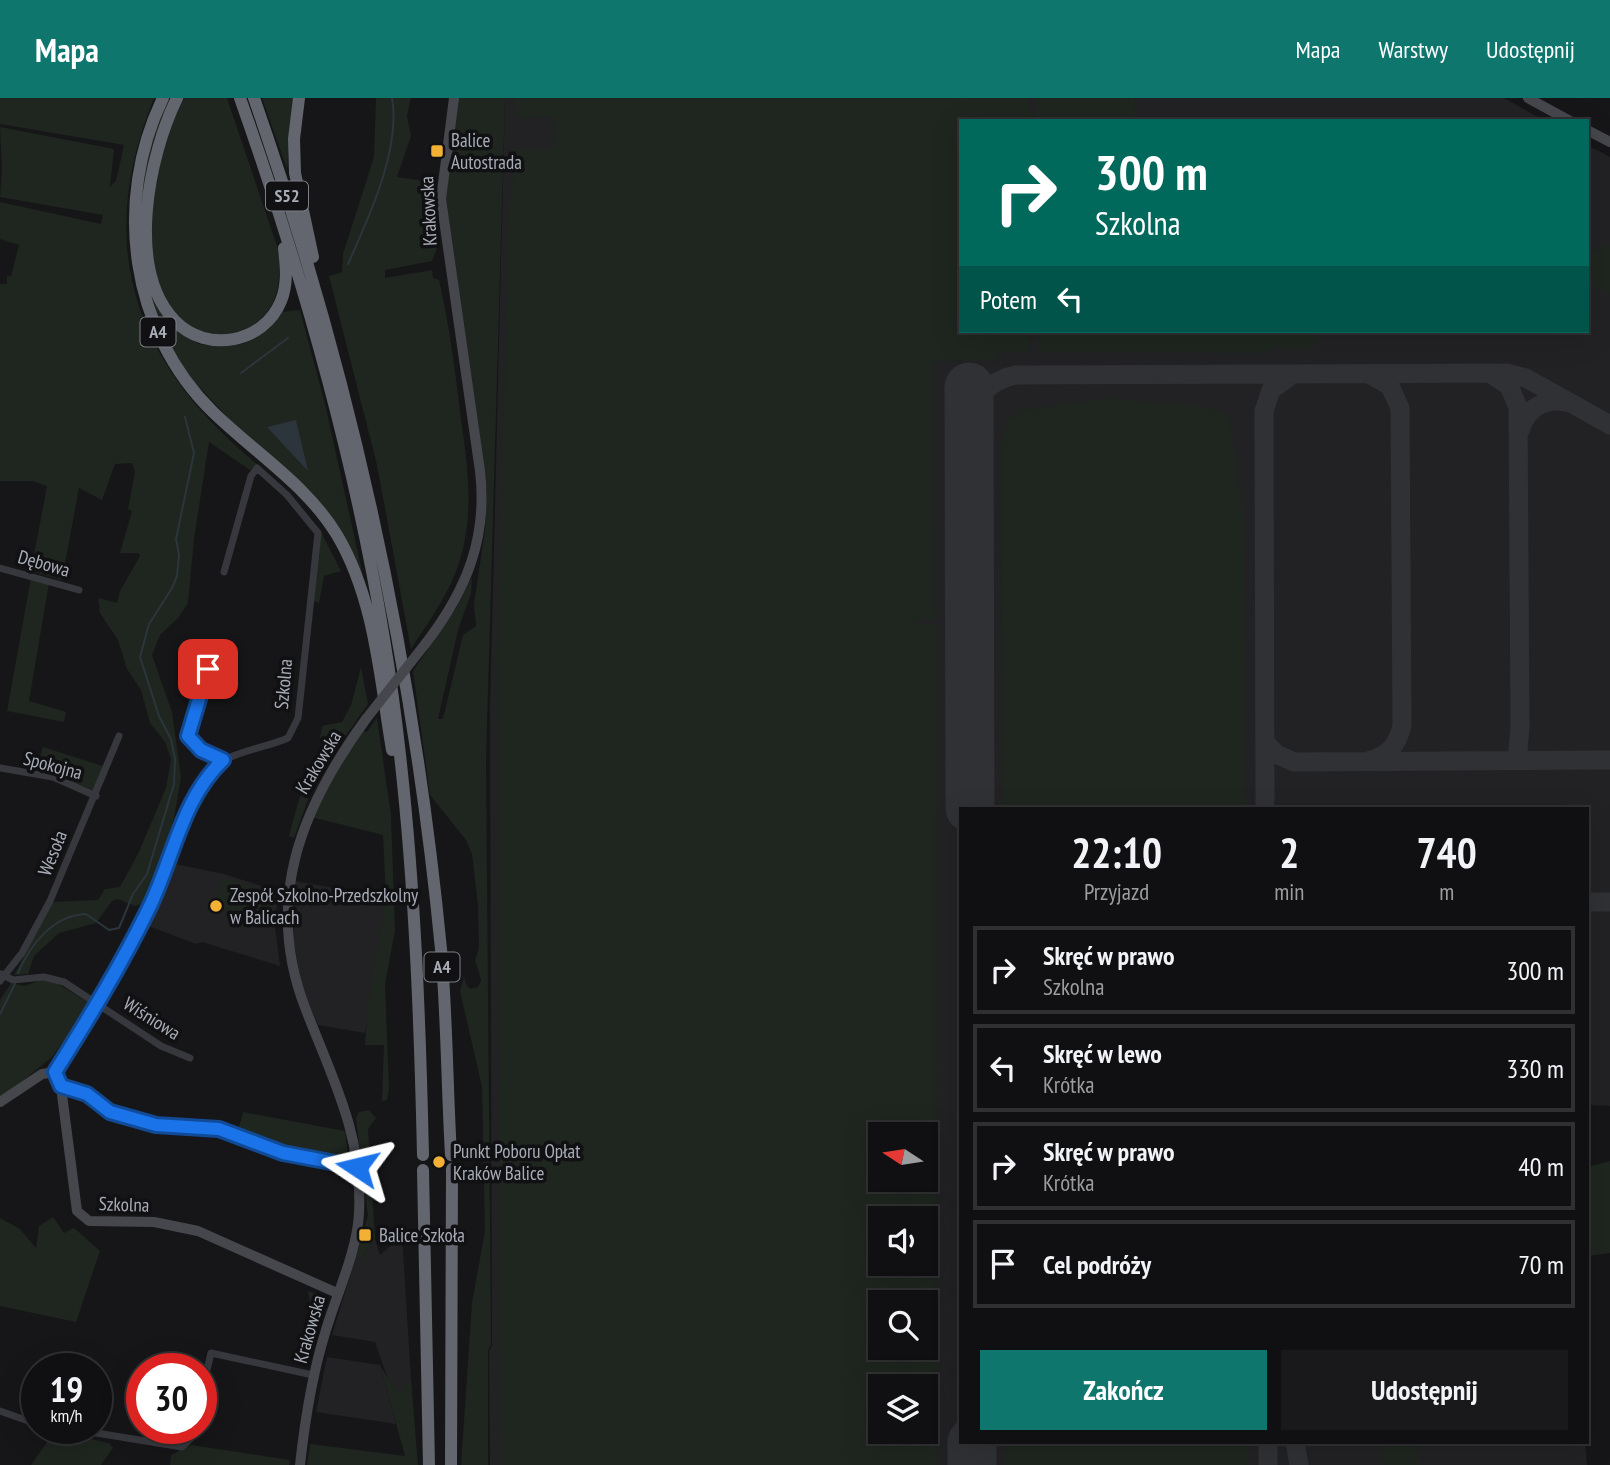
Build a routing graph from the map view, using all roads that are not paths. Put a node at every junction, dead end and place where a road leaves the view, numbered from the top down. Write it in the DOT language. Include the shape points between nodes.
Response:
graph roads {
  1 [pos="163,98"];
  2 [pos="177,98"];
  3 [pos="240,98"];
  4 [pos="254,98"];
  5 [pos="299,98"];
  6 [pos="454,98"];
  7 [pos="1528,98"];
  8 [pos="1566,119"];
  9 [pos="1589,131"];
  10 [pos="1610,140"];
  11 [pos="282,220"];
  12 [pos="318,295"];
  13 [pos="0,568"];
  14 [pos="224,572"];
  15 [pos="79,590"];
  16 [pos="208,669"];
  17 [pos="119,736"];
  18 [pos="223,760"];
  19 [pos="0,768"];
  20 [pos="96,796"];
  21 [pos="404,814"];
  22 [pos="1,977"];
  23 [pos="99,1003"];
  24 [pos="190,1058"];
  25 [pos="55,1072"];
  26 [pos="61,1086"];
  27 [pos="0,1102"];
  28 [pos="451,1155"];
  29 [pos="423,1156"];
  30 [pos="357,1167"];
  31 [pos="452,1169"];
  32 [pos="423,1170"];
  33 [pos="337,1293"];
  34 [pos="217,1354"];
  35 [pos="313,1375"];
  36 [pos="0,1411"];
  37 [pos="21,1418"];
  38 [pos="164,1444"];
  39 [pos="185,1444"];
  40 [pos="300,1465"];
  41 [pos="429,1465"];
  42 [pos="451,1465"];
  1 -- 21 [label="highway, A4" via="144,148 134,215 138,267 149,309 170,356 197,394 312,501 345,550 367,611"];
  2 -- 11 [label="highway" via="156,152 147,227 154,278 175,321 194,335 219,341 241,338 267,322 285,287"];
  3 -- 11 [label="highway, S52"];
  4 -- 12 [label="highway, S52"];
  5 -- 12 [label="highway, A4" via="295,173"];
  6 -- 30 [label="street, Krakowska, bridge" via="441,199 480,471 479,540 452,607 329,771 312,806 294,864 288,910 297,984 347,1108"];
  7 -- 8 [label="street"];
  9 -- 10 [label="street"];
  11 -- 21 [label="highway, A4" via="329,384 365,548 394,711"];
  12 -- 28 [label="highway, A4" via="366,486 416,741 440,948"];
  13 -- 15 [label="street, Dębowa"];
  14 -- 18 [label="street, Szkolna" via="257,468 318,533 298,718 288,738"];
  16 -- 18 [label="street" via="188,736 201,750"];
  17 -- 20 [label="street, Wesoła"];
  18 -- 23 [label="street" via="189,806 161,883"];
  19 -- 20 [label="street, Spokojna" via="53,777"];
  20 -- 22 [label="street, Wesoła" via="50,901 22,953"];
  21 -- 29 [label="highway, A4" via="417,952"];
  22 -- 23 [label="street, Wiśniowa" via="57,979"];
  23 -- 24 [label="street, Wiśniowa" via="161,1046"];
  23 -- 25 [label="street"];
  25 -- 26 [label="street, Szkolna"];
  25 -- 27 [label="street" via="42,1074"];
  26 -- 30 [label="street" via="87,1094 110,1112 156,1125 219,1129 283,1153"];
  26 -- 33 [label="street, Szkolna" via="77,1211 82,1217 99,1223 155,1222 198,1231"];
  30 -- 33 [label="street, Krakowska" via="358,1221"];
  31 -- 42 [label="highway"];
  32 -- 41 [label="highway"];
  33 -- 35 [label="street, Krakowska"];
  34 -- 35 [label="street"];
  35 -- 40 [label="street, Krakowska"];
  36 -- 37 [label="street"];
  38 -- 39 [label="street"];
}
